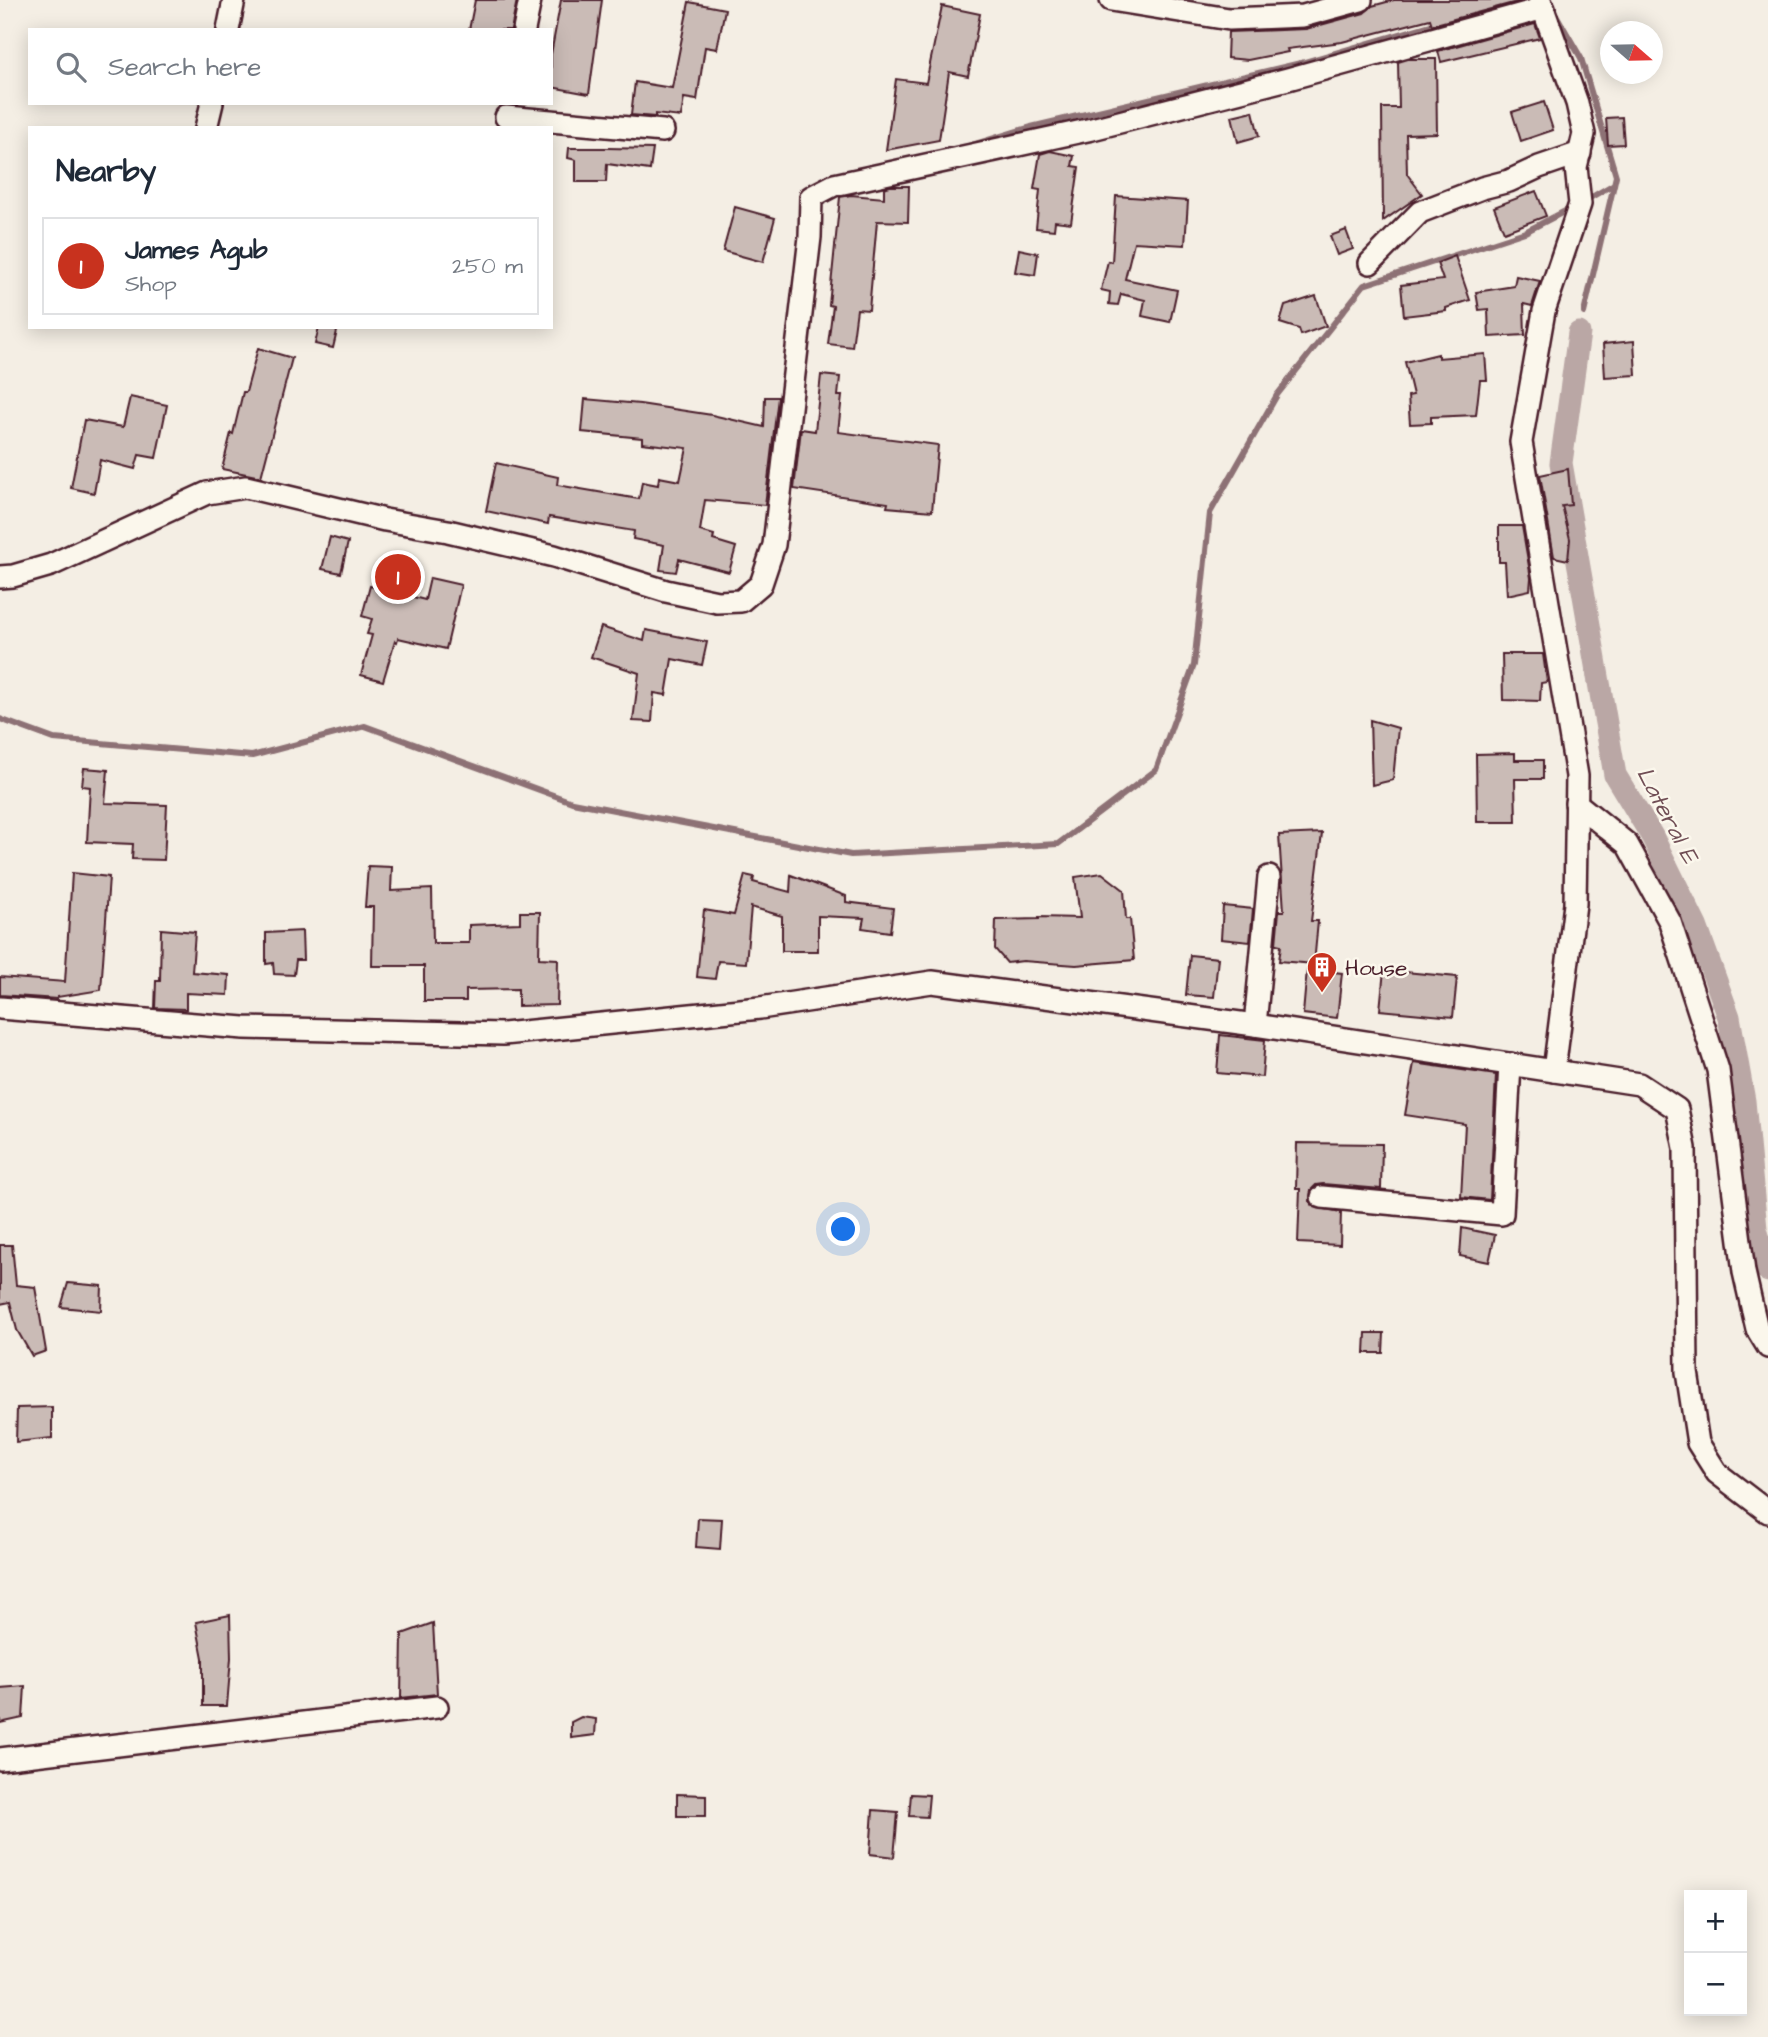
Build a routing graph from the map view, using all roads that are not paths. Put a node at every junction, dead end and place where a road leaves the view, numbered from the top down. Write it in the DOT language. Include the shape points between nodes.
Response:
graph roads {
  1 [pos="234,0"];
  2 [pos="530,0"];
  3 [pos="1111,0"];
  4 [pos="1361,0"];
  5 [pos="1542,4"];
  6 [pos="228,28"];
  7 [pos="524,28"];
  8 [pos="212,105"];
  9 [pos="507,116"];
  10 [pos="206,126"];
  11 [pos="663,131"];
  12 [pos="1578,160"];
  13 [pos="1370,263"];
  14 [pos="0,577"];
  15 [pos="1576,803"];
  16 [pos="1269,877"];
  17 [pos="0,1008"];
  18 [pos="1255,1025"];
  19 [pos="1510,1064"];
  20 [pos="1554,1071"];
  21 [pos="1322,1197"];
  22 [pos="1768,1347"];
  23 [pos="1768,1512"];
  24 [pos="437,1707"];
  25 [pos="0,1759"];
  1 -- 6 [label="street"];
  2 -- 7 [label="street"];
  3 -- 4 [label="street" via="1229,19 1303,16"];
  5 -- 12 [label="street" via="1577,103 1584,134"];
  5 -- 14 [label="street" via="1288,79 1092,129 834,185 811,197 774,545 761,584 741,601 717,602 666,591 554,556 246,487 207,493 51,565"];
  8 -- 10 [label="street"];
  9 -- 11 [label="street"];
  12 -- 13 [label="street" via="1539,167 1420,212"];
  12 -- 15 [label="street" via="1580,204 1544,311 1521,442 1577,776"];
  15 -- 20 [label="street" via="1575,904"];
  15 -- 22 [label="street" via="1627,844 1670,922 1718,1070 1744,1272 1758,1329"];
  16 -- 18 [label="street"];
  17 -- 18 [label="street" via="244,1028 503,1034 760,1008 932,982"];
  18 -- 19 [label="street"];
  19 -- 20 [label="street"];
  19 -- 21 [label="street" via="1502,1214"];
  20 -- 23 [label="street" via="1639,1084 1677,1109 1685,1148 1687,1372 1698,1443 1717,1472"];
  24 -- 25 [label="street"];
}
